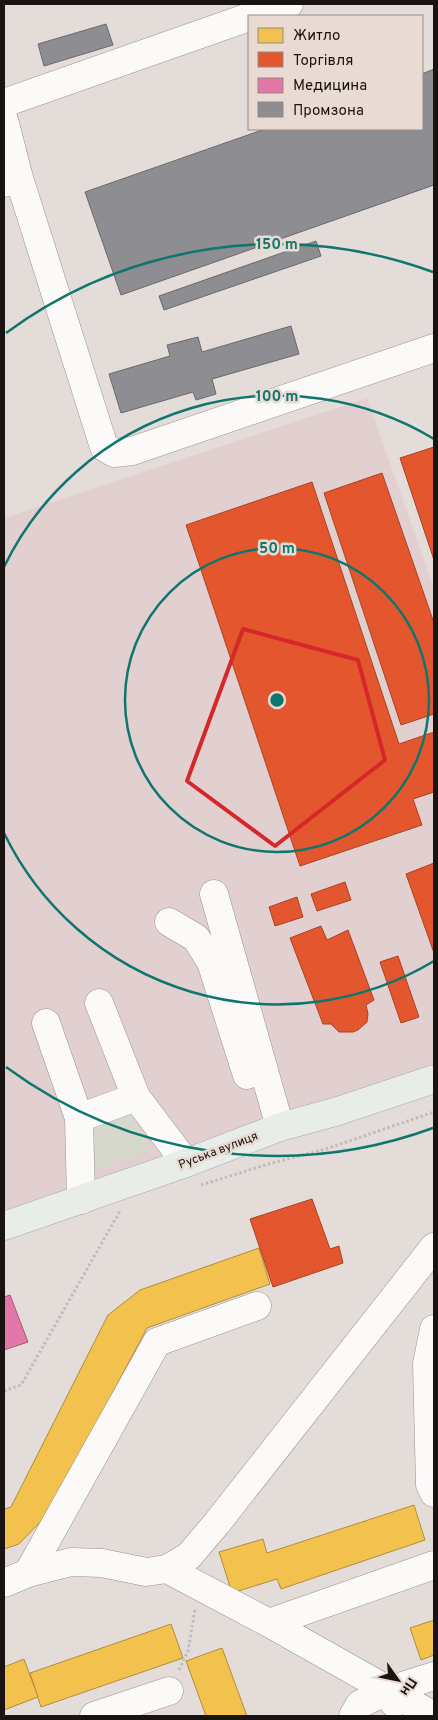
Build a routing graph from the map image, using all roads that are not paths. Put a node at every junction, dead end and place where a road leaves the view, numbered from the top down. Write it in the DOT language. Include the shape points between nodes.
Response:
graph roads {
  1 [pos="288,4"];
  2 [pos="257,15"];
  3 [pos="248,18"];
  4 [pos="4,103"];
  5 [pos="4,120"];
  6 [pos="11,180"];
  7 [pos="434,348"];
  8 [pos="214,894"];
  9 [pos="169,922"];
  10 [pos="99,1003"];
  11 [pos="46,1023"];
  12 [pos="434,1079"];
  13 [pos="136,1097"];
  14 [pos="79,1118"];
  15 [pos="273,1130"];
  16 [pos="191,1174"];
  17 [pos="81,1200"];
  18 [pos="4,1226"];
  19 [pos="434,1247"];
  20 [pos="257,1306"];
  21 [pos="434,1329"];
  22 [pos="434,1493"];
  23 [pos="434,1565"];
  24 [pos="167,1569"];
  25 [pos="16,1578"];
  26 [pos="269,1623"];
  27 [pos="434,1676"];
  28 [pos="389,1690"];
  29 [pos="169,1691"];
  30 [pos="94,1716"];
  31 [pos="352,1716"];
  32 [pos="400,1716"];
  33 [pos="434,1716"];
  1 -- 2 [label="lane"];
  3 -- 4 [label="lane"];
  5 -- 6 [label="lane"];
  6 -- 7 [label="lane" via="104,447 114,453 132,452"];
  8 -- 15 [label="lane"];
  9 -- 15 [label="lane" via="196,938 211,962"];
  10 -- 13 [label="lane"];
  11 -- 14 [label="lane"];
  12 -- 15 [label="main road, Руська вулиця"];
  13 -- 14 [label="lane"];
  13 -- 16 [label="lane"];
  14 -- 17 [label="lane"];
  15 -- 16 [label="main road, Руська вулиця"];
  16 -- 17 [label="main road, Руська вулиця"];
  17 -- 18 [label="main road, Руська вулиця"];
  19 -- 24 [label="lane" via="217,1523 189,1556"];
  20 -- 25 [label="lane" via="157,1342"];
  21 -- 22 [label="lane" via="427,1364 430,1485"];
  23 -- 26 [label="lane"];
  24 -- 25 [label="lane" via="146,1572 102,1562 71,1562"];
  24 -- 26 [label="lane"];
  26 -- 28 [label="lane"];
  27 -- 28 [label="lane"];
  28 -- 31 [label="lane" via="360,1704"];
  28 -- 32 [label="lane"];
  28 -- 33 [label="lane"];
  29 -- 30 [label="lane"];
}
